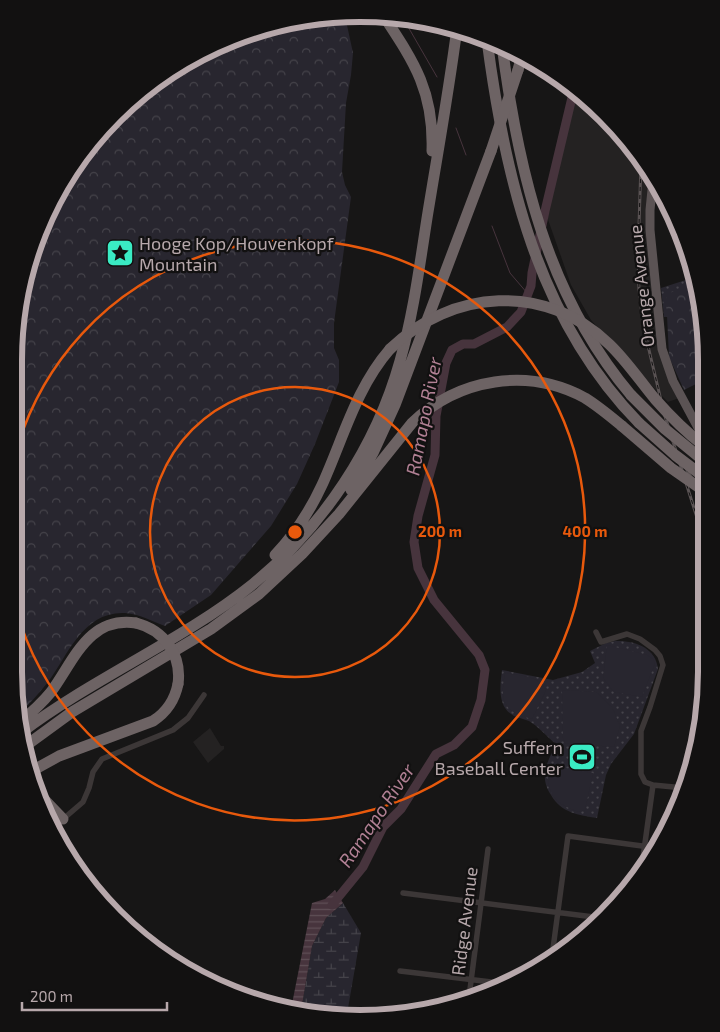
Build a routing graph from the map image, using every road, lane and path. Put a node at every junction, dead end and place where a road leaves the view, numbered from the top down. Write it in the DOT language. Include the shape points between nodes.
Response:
graph roads {
  1 [pos="389,24"];
  2 [pos="455,36"];
  3 [pos="488,48"];
  4 [pos="503,54"];
  5 [pos="520,63"];
  6 [pos="652,191"];
  7 [pos="426,223"];
  8 [pos="698,428"];
  9 [pos="698,440"];
  10 [pos="698,456"];
  11 [pos="698,473"];
  12 [pos="698,488"];
  13 [pos="328,525"];
  14 [pos="220,607"];
  15 [pos="596,632"];
  16 [pos="204,695"];
  17 [pos="25,717"];
  18 [pos="27,728"];
  19 [pos="30,743"];
  20 [pos="42,765"];
  21 [pos="37,768"];
  22 [pos="37,770"];
  23 [pos="653,785"];
  24 [pos="677,787"];
  25 [pos="59,823"];
  26 [pos="645,846"];
  27 [pos="649,847"];
  28 [pos="488,849"];
  29 [pos="644,856"];
  30 [pos="403,893"];
  31 [pos="481,903"];
  32 [pos="558,913"];
  33 [pos="593,917"];
  34 [pos="553,949"];
  35 [pos="400,971"];
  36 [pos="471,980"];
  37 [pos="493,982"];
  38 [pos="470,991"];
  1 -- 7 [label="highway" via="415,66 429,104 432,145"];
  2 -- 7 [label="highway"];
  3 -- 11 [label="highway, bridge" via="502,133 522,218 545,280 568,328 612,393 639,423"];
  4 -- 10 [label="highway, bridge" via="528,188 542,235 573,310 607,365 631,395 656,422"];
  5 -- 13 [label="highway, bridge" via="491,151 389,421 364,469"];
  6 -- 8 [label="main road, Orange Avenue" via="650,230 662,348 673,381"];
  7 -- 14 [label="highway" via="400,362 364,448 336,494 304,536 267,572"];
  9 -- 14 [label="highway, bridge" via="663,408 603,338 581,323 546,307 501,300 463,306 437,315 390,349 377,365 365,384 322,486 302,521 268,562"];
  12 -- 13 [label="highway, bridge" via="586,399 550,385 516,380 481,384 440,401 412,423 349,504"];
  13 -- 19 [label="highway" via="274,581 233,614 72,712"];
  14 -- 18 [label="highway"];
  15 -- 23 [label="street" via="602,642 626,634 640,639 660,656 663,665 641,731 641,774 645,782"];
  16 -- 25 [label="street" via="188,718 173,730 102,759 93,772 83,802"];
  17 -- 20 [label="highway, bridge" via="51,692 84,644 102,628 115,623 136,623 156,631 171,647 178,664 178,684 161,715"];
  20 -- 21 [label="highway"];
  20 -- 22 [label="highway"];
  23 -- 24 [label="street"];
  23 -- 26 [label="street"];
  26 -- 27 [label="street"];
  26 -- 29 [label="street"];
  26 -- 32 [label="street" via="568,836"];
  28 -- 31 [label="street, Ridge Avenue"];
  30 -- 31 [label="street"];
  31 -- 32 [label="street"];
  31 -- 36 [label="street, Ridge Avenue"];
  32 -- 33 [label="street"];
  32 -- 34 [label="street"];
  35 -- 36 [label="street"];
  36 -- 37 [label="street"];
  36 -- 38 [label="street, Ridge Avenue"];
}
